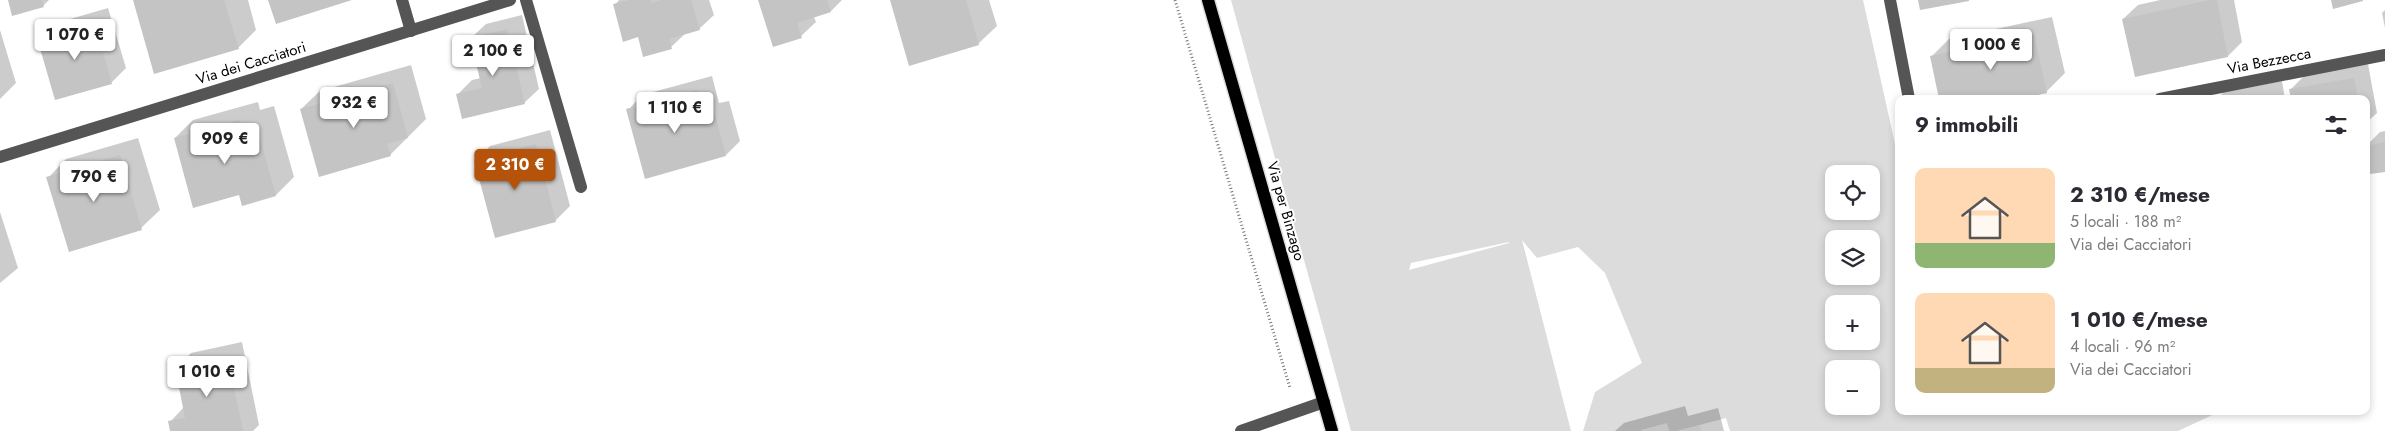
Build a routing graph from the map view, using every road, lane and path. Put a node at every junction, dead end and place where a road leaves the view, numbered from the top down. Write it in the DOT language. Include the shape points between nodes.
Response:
graph roads {
  1 [pos="402,0"];
  2 [pos="510,0"];
  3 [pos="526,0"];
  4 [pos="1175,0"];
  5 [pos="1208,0"];
  6 [pos="1890,0"];
  7 [pos="410,32"];
  8 [pos="2385,56"];
  9 [pos="1907,95"];
  10 [pos="2181,95"];
  11 [pos="0,157"];
  12 [pos="581,187"];
  13 [pos="1324,402"];
  14 [pos="1296,412"];
  15 [pos="1241,431"];
  16 [pos="1332,431"];
  1 -- 7 [label="street"];
  2 -- 7 [label="street, Via dei Cacciatori"];
  3 -- 12 [label="street"];
  4 -- 14 [label="path"];
  5 -- 13 [label="main road, Via per Binzago"];
  6 -- 9 [label="street"];
  7 -- 11 [label="street, Via dei Cacciatori"];
  8 -- 10 [label="street, Via Bezzecca"];
  13 -- 14 [label="street"];
  13 -- 16 [label="main road, Via per Binzago"];
  14 -- 15 [label="street"];
}
